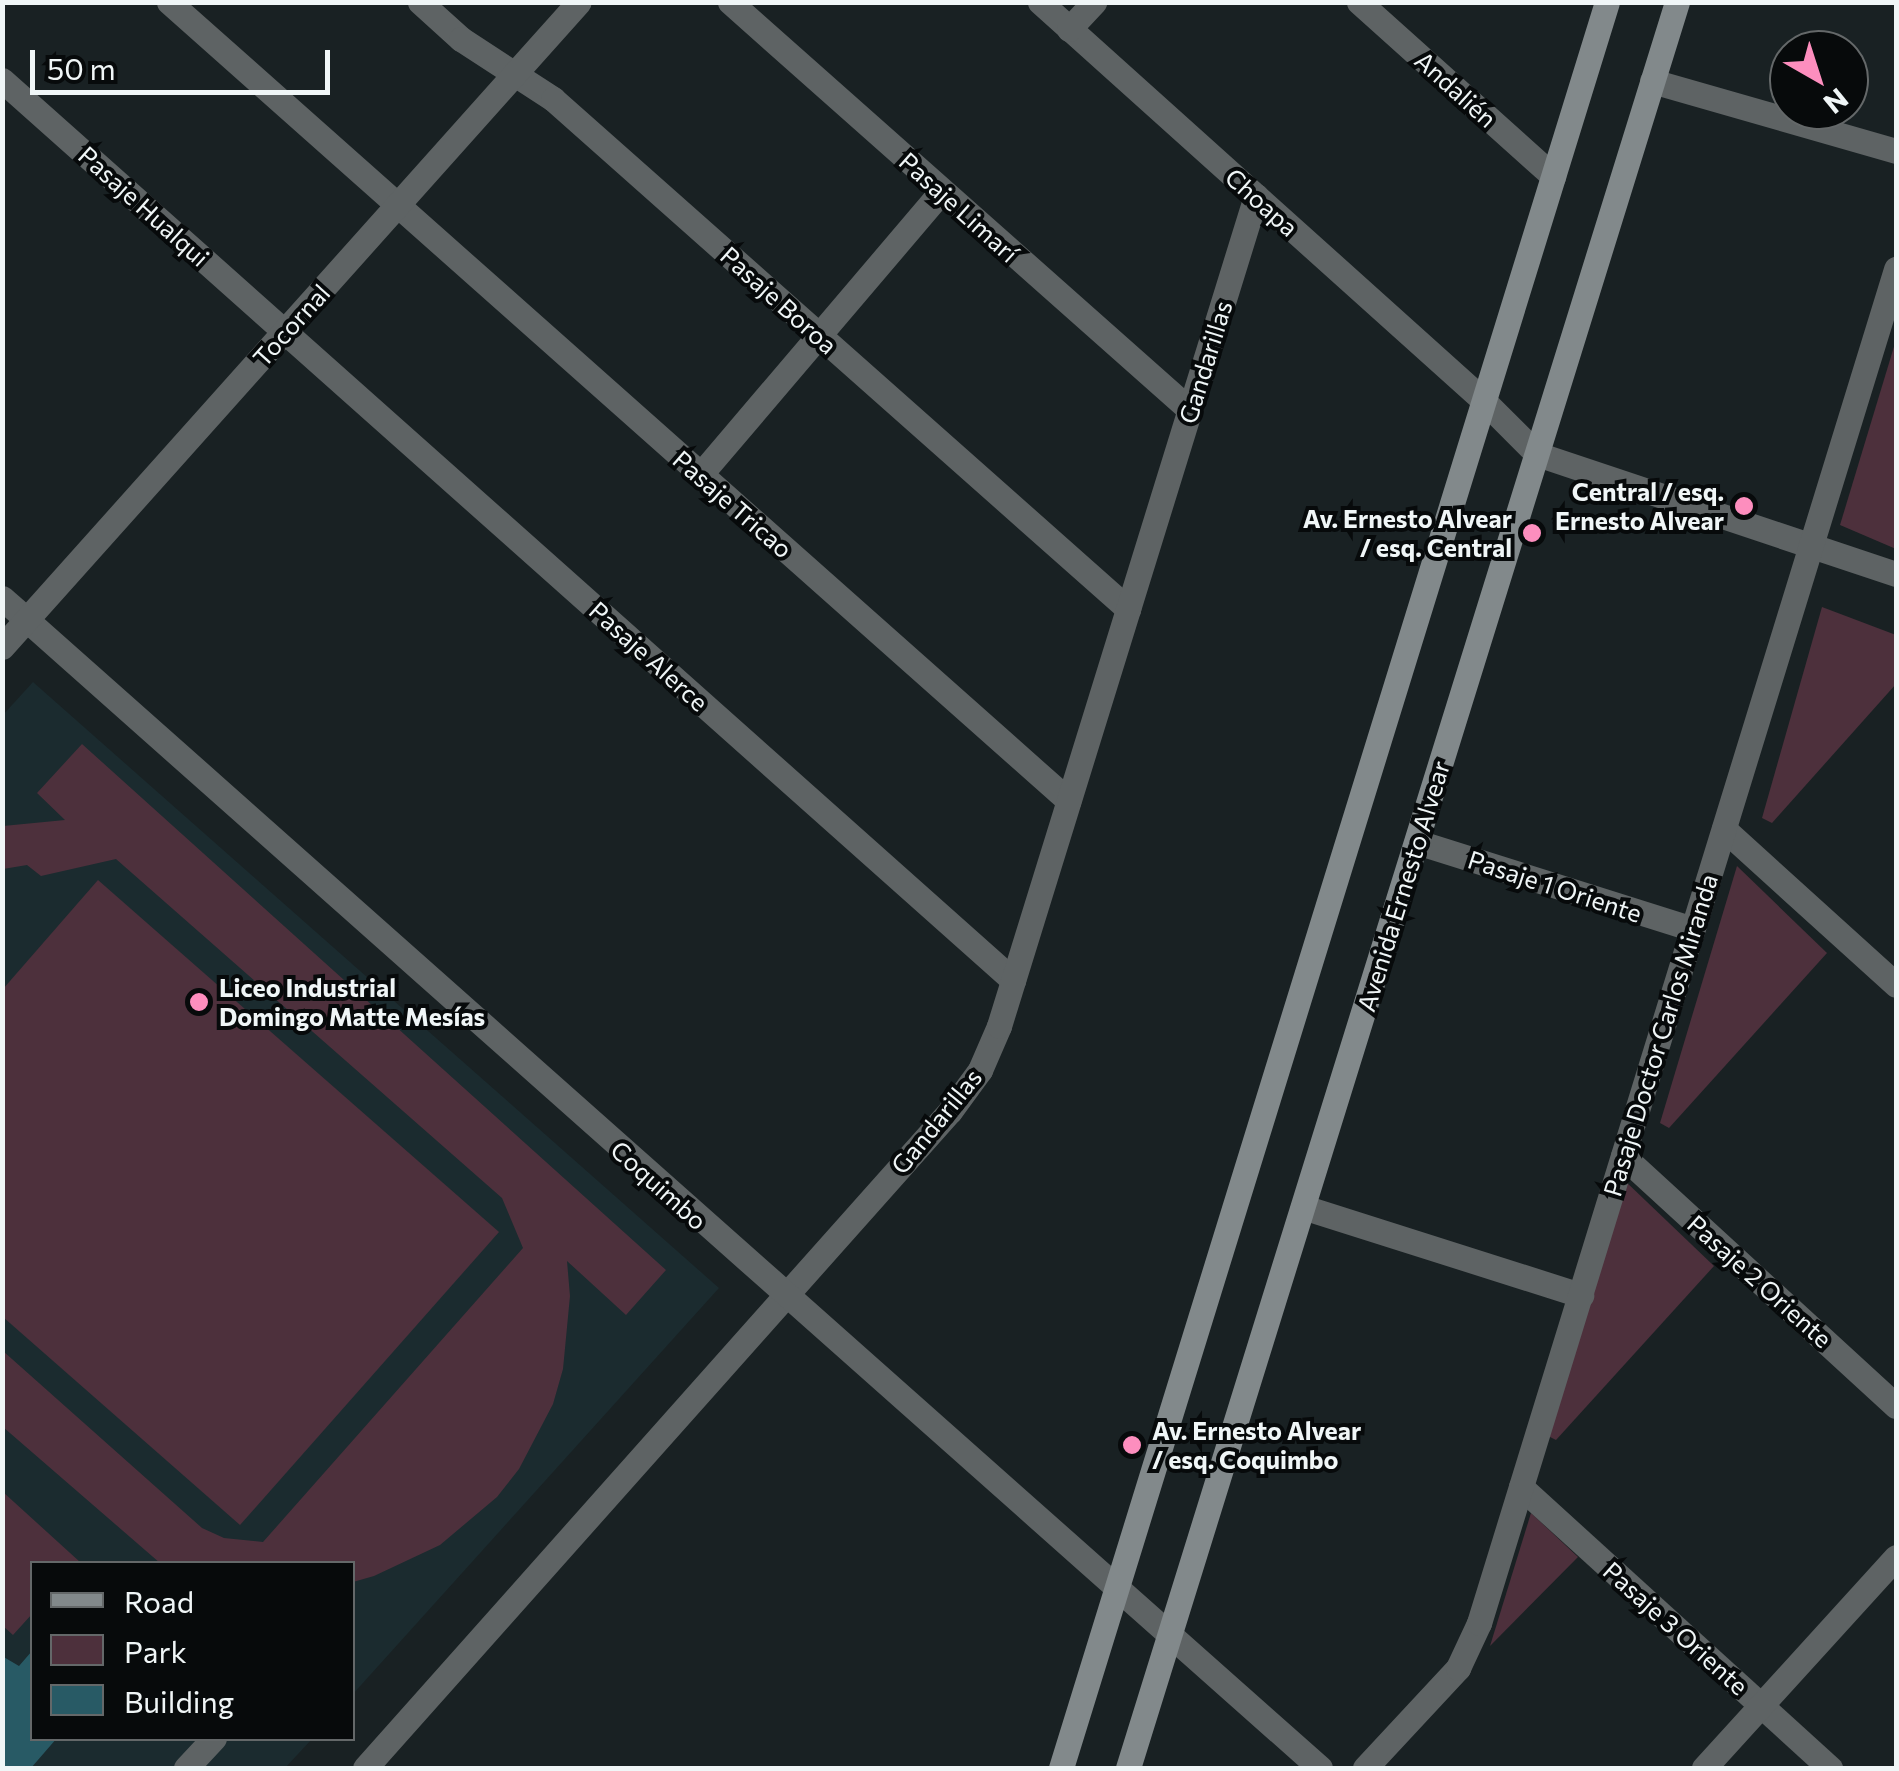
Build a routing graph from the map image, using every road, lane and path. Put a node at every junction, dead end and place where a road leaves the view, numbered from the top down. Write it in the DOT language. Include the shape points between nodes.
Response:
graph roads {
  1 [pos="169,2"];
  2 [pos="420,2"];
  3 [pos="579,2"];
  4 [pos="730,2"];
  5 [pos="1040,2"];
  6 [pos="1094,2"];
  7 [pos="1359,2"];
  8 [pos="1607,2"];
  9 [pos="1677,2"];
  10 [pos="1070,29"];
  11 [pos="515,74"];
  12 [pos="2,80"];
  13 [pos="1652,81"];
  14 [pos="1896,151"];
  15 [pos="1554,176"];
  16 [pos="941,192"];
  17 [pos="1256,196"];
  18 [pos="396,206"];
  19 [pos="1896,269"];
  20 [pos="285,331"];
  21 [pos="819,335"];
  22 [pos="1484,401"];
  23 [pos="1190,410"];
  24 [pos="1536,454"];
  25 [pos="700,475"];
  26 [pos="1811,546"];
  27 [pos="1896,574"];
  28 [pos="2,598"];
  29 [pos="1128,609"];
  30 [pos="27,620"];
  31 [pos="2,648"];
  32 [pos="1069,802"];
  33 [pos="1724,829"];
  34 [pos="1417,842"];
  35 [pos="1693,929"];
  36 [pos="1014,980"];
  37 [pos="1896,985"];
  38 [pos="1623,1156"];
  39 [pos="1303,1208"];
  40 [pos="1581,1294"];
  41 [pos="784,1296"];
  42 [pos="1896,1406"];
  43 [pos="1521,1487"];
  44 [pos="1896,1556"];
  45 [pos="1117,1590"];
  46 [pos="1170,1635"];
  47 [pos="1761,1706"];
  48 [pos="211,1741"];
  49 [pos="186,1768"];
  50 [pos="365,1768"];
  51 [pos="1060,1768"];
  52 [pos="1128,1768"];
  53 [pos="1320,1768"];
  54 [pos="1365,1768"];
  55 [pos="1704,1768"];
  56 [pos="1830,1768"];
  1 -- 18 [label="street, Pasaje Tricao"];
  2 -- 11 [label="street, Pasaje Boroa"];
  3 -- 11 [label="street, Tocornal"];
  4 -- 16 [label="street, Pasaje Limarí"];
  5 -- 10 [label="street, Choapa"];
  6 -- 10 [label="street"];
  7 -- 15 [label="street, Andalién"];
  8 -- 15 [label="main road"];
  9 -- 13 [label="main road, Avenida Ernesto Alvear"];
  10 -- 17 [label="street, Choapa"];
  11 -- 18 [label="street, Tocornal"];
  11 -- 21 [label="street, Pasaje Boroa" via="553,99"];
  12 -- 20 [label="street, Pasaje Hualqui"];
  13 -- 14 [label="street"];
  13 -- 24 [label="main road, Avenida Ernesto Alvear"];
  15 -- 22 [label="main road"];
  16 -- 21 [label="street"];
  16 -- 23 [label="street, Pasaje Limarí"];
  17 -- 22 [label="street, Choapa"];
  17 -- 23 [label="street, Gandarillas"];
  18 -- 20 [label="street, Tocornal"];
  18 -- 25 [label="street, Pasaje Tricao"];
  19 -- 26 [label="street, Pasaje Doctor Carlos Miranda"];
  20 -- 30 [label="street, Tocornal"];
  20 -- 36 [label="street, Pasaje Alerce"];
  21 -- 25 [label="street"];
  21 -- 29 [label="street, Pasaje Boroa"];
  22 -- 24 [label="street, Choapa"];
  22 -- 45 [label="main road"];
  23 -- 29 [label="street, Gandarillas"];
  24 -- 26 [label="street"];
  24 -- 34 [label="main road, Avenida Ernesto Alvear"];
  25 -- 32 [label="street, Pasaje Tricao"];
  26 -- 27 [label="street"];
  26 -- 33 [label="street, Pasaje Doctor Carlos Miranda"];
  28 -- 30 [label="street, Coquimbo"];
  29 -- 32 [label="street, Gandarillas"];
  30 -- 31 [label="street, Tocornal"];
  30 -- 41 [label="street, Coquimbo"];
  32 -- 36 [label="street, Gandarillas"];
  33 -- 35 [label="street, Pasaje Doctor Carlos Miranda"];
  33 -- 37 [label="street"];
  34 -- 35 [label="street, Pasaje 1 Oriente"];
  34 -- 39 [label="main road, Avenida Ernesto Alvear"];
  35 -- 38 [label="street, Pasaje Doctor Carlos Miranda"];
  36 -- 41 [label="street, Gandarillas" via="991,1049 966,1091"];
  38 -- 40 [label="street, Pasaje Doctor Carlos Miranda"];
  38 -- 42 [label="street, Pasaje 2 Oriente"];
  39 -- 40 [label="street"];
  39 -- 46 [label="main road, Avenida Ernesto Alvear"];
  40 -- 43 [label="street, Pasaje Doctor Carlos Miranda"];
  41 -- 45 [label="street, Coquimbo"];
  41 -- 50 [label="street, Gandarillas"];
  43 -- 47 [label="street, Pasaje 3 Oriente"];
  43 -- 54 [label="street, Pasaje Doctor Carlos Miranda" via="1469,1651"];
  44 -- 47 [label="street"];
  45 -- 46 [label="street, Coquimbo"];
  45 -- 51 [label="main road"];
  46 -- 52 [label="main road, Avenida Ernesto Alvear"];
  46 -- 53 [label="street, Coquimbo"];
  47 -- 55 [label="street"];
  47 -- 56 [label="street, Pasaje 3 Oriente"];
  48 -- 49 [label="street"];
}
